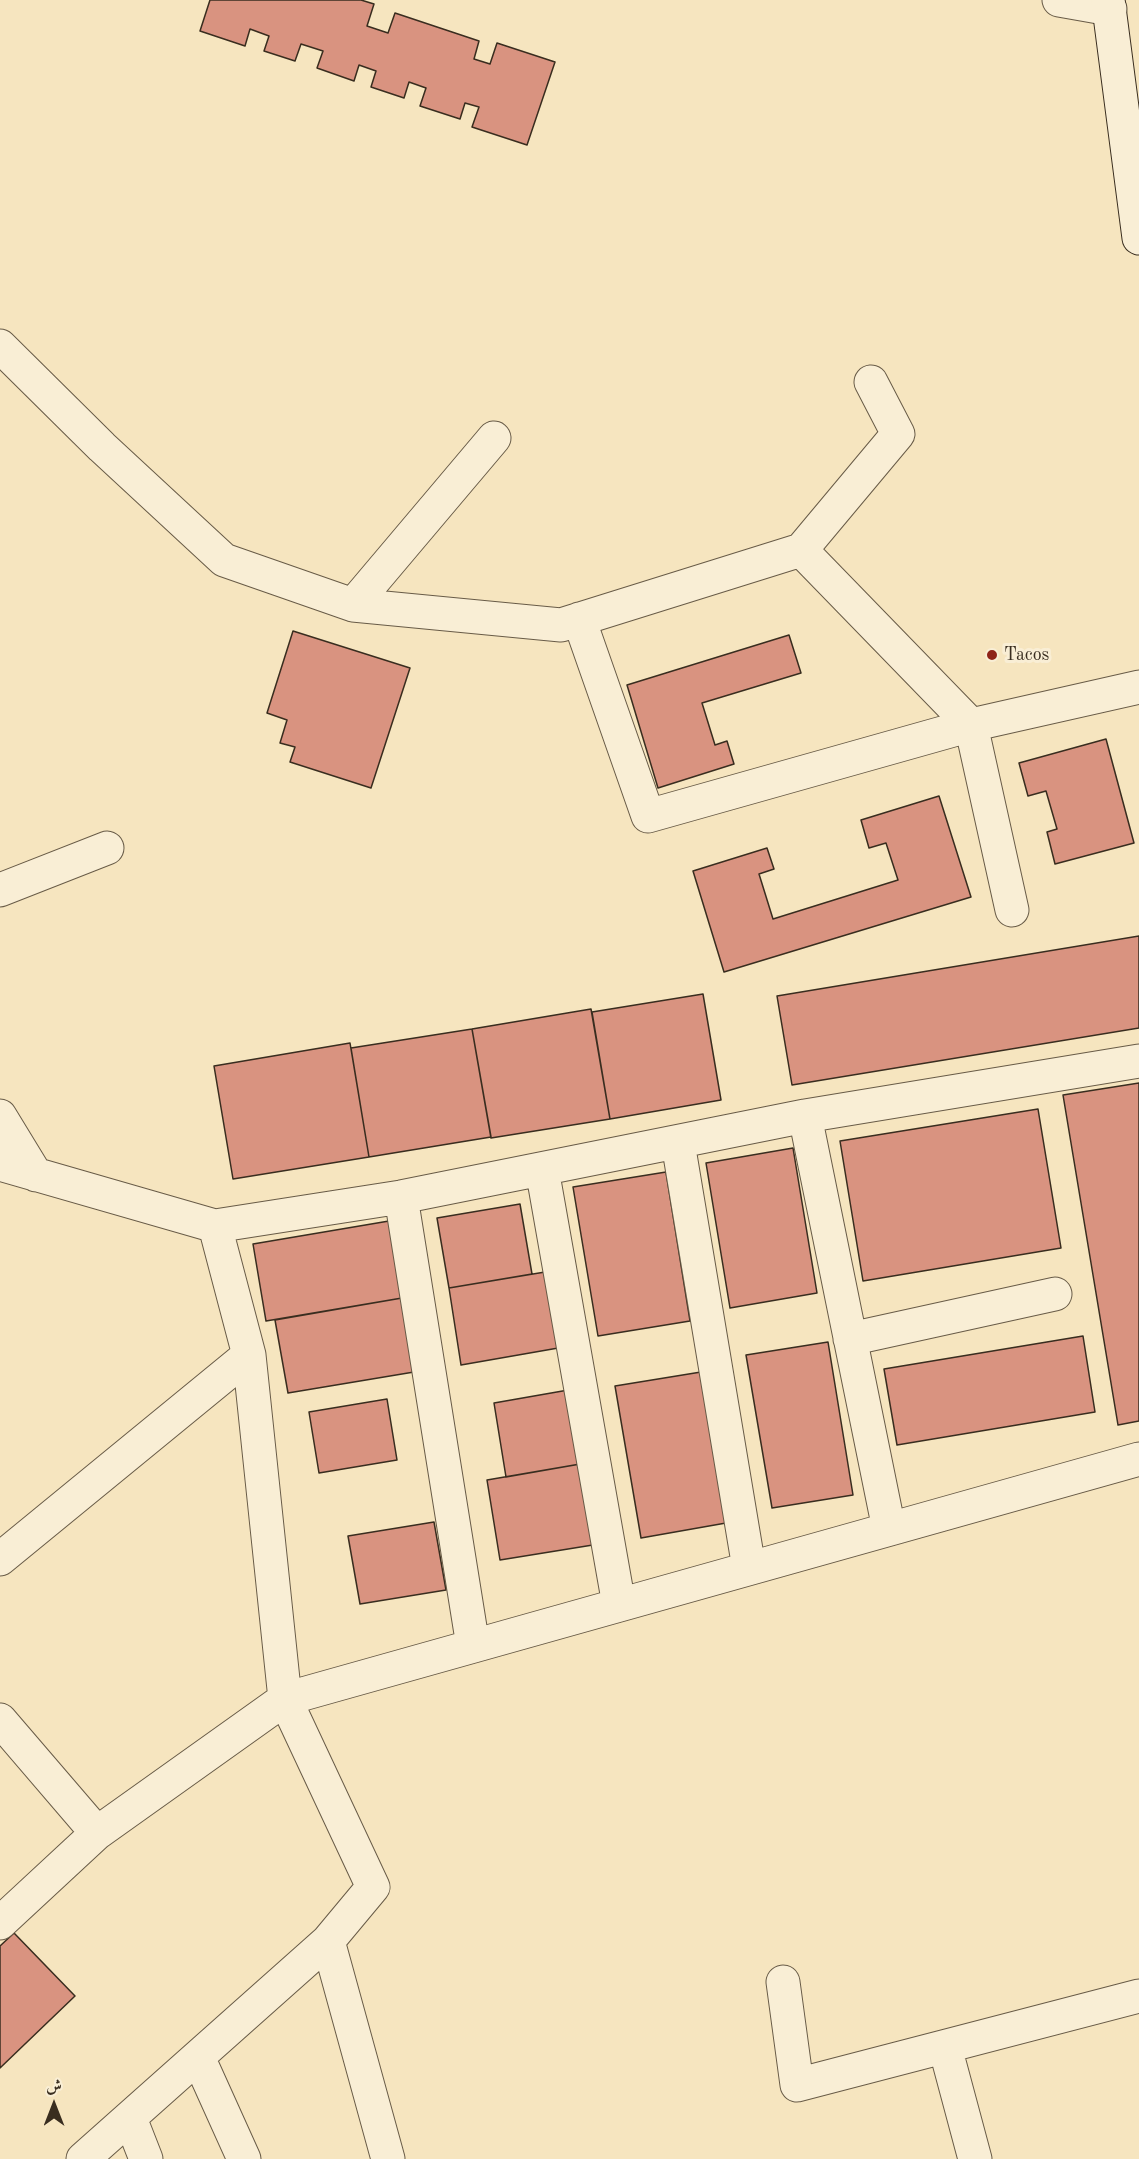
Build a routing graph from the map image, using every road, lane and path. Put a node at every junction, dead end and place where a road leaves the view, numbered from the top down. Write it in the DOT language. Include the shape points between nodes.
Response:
graph roads {
  1 [pos="1059,0"];
  2 [pos="1110,3"];
  3 [pos="1139,238"];
  4 [pos="0,346"];
  5 [pos="871,382"];
  6 [pos="494,438"];
  7 [pos="801,550"];
  8 [pos="353,605"];
  9 [pos="579,619"];
  10 [pos="1139,687"];
  11 [pos="971,724"];
  12 [pos="107,848"];
  13 [pos="0,890"];
  14 [pos="1012,910"];
  15 [pos="1139,1060"];
  16 [pos="0,1116"];
  17 [pos="805,1116"];
  18 [pos="678,1143"];
  19 [pos="0,1164"];
  20 [pos="542,1169"];
  21 [pos="36,1175"];
  22 [pos="401,1197"];
  23 [pos="215,1226"];
  24 [pos="1055,1294"];
  25 [pos="850,1339"];
  26 [pos="249,1355"];
  27 [pos="1139,1459"];
  28 [pos="889,1529"];
  29 [pos="0,1559"];
  30 [pos="749,1569"];
  31 [pos="619,1605"];
  32 [pos="473,1646"];
  33 [pos="285,1699"];
  34 [pos="0,1720"];
  35 [pos="97,1833"];
  36 [pos="0,1923"];
  37 [pos="328,1941"];
  38 [pos="783,1982"];
  39 [pos="1139,1996"];
  40 [pos="945,2047"];
  41 [pos="198,2057"];
  42 [pos="130,2118"];
  43 [pos="83,2159"];
  44 [pos="146,2159"];
  45 [pos="244,2159"];
  46 [pos="388,2159"];
  47 [pos="975,2159"];
  1 -- 2 [label="street"];
  2 -- 3 [label="street"];
  4 -- 8 [label="street" via="224,560"];
  5 -- 7 [label="street" via="898,434"];
  6 -- 8 [label="street"];
  7 -- 9 [label="street"];
  7 -- 11 [label="street"];
  8 -- 9 [label="street" via="561,625"];
  9 -- 11 [label="street" via="648,816"];
  10 -- 11 [label="street"];
  11 -- 14 [label="street"];
  12 -- 13 [label="street"];
  15 -- 17 [label="street"];
  16 -- 21 [label="street"];
  17 -- 18 [label="street"];
  17 -- 25 [label="street"];
  18 -- 20 [label="street"];
  18 -- 30 [label="street"];
  19 -- 21 [label="street"];
  20 -- 22 [label="street"];
  20 -- 31 [label="street"];
  21 -- 23 [label="street"];
  22 -- 23 [label="street"];
  22 -- 32 [label="street"];
  23 -- 26 [label="street"];
  24 -- 25 [label="street"];
  25 -- 28 [label="street"];
  26 -- 29 [label="street"];
  26 -- 33 [label="street"];
  27 -- 28 [label="street"];
  28 -- 30 [label="street"];
  30 -- 31 [label="street"];
  31 -- 32 [label="street"];
  32 -- 33 [label="street"];
  33 -- 35 [label="street"];
  33 -- 37 [label="street" via="373,1887"];
  34 -- 35 [label="street"];
  35 -- 36 [label="street"];
  37 -- 41 [label="street"];
  37 -- 46 [label="street"];
  38 -- 40 [label="street" via="797,2085"];
  39 -- 40 [label="street"];
  40 -- 47 [label="street"];
  41 -- 42 [label="street"];
  41 -- 45 [label="street"];
  42 -- 43 [label="street"];
  42 -- 44 [label="street"];
}
